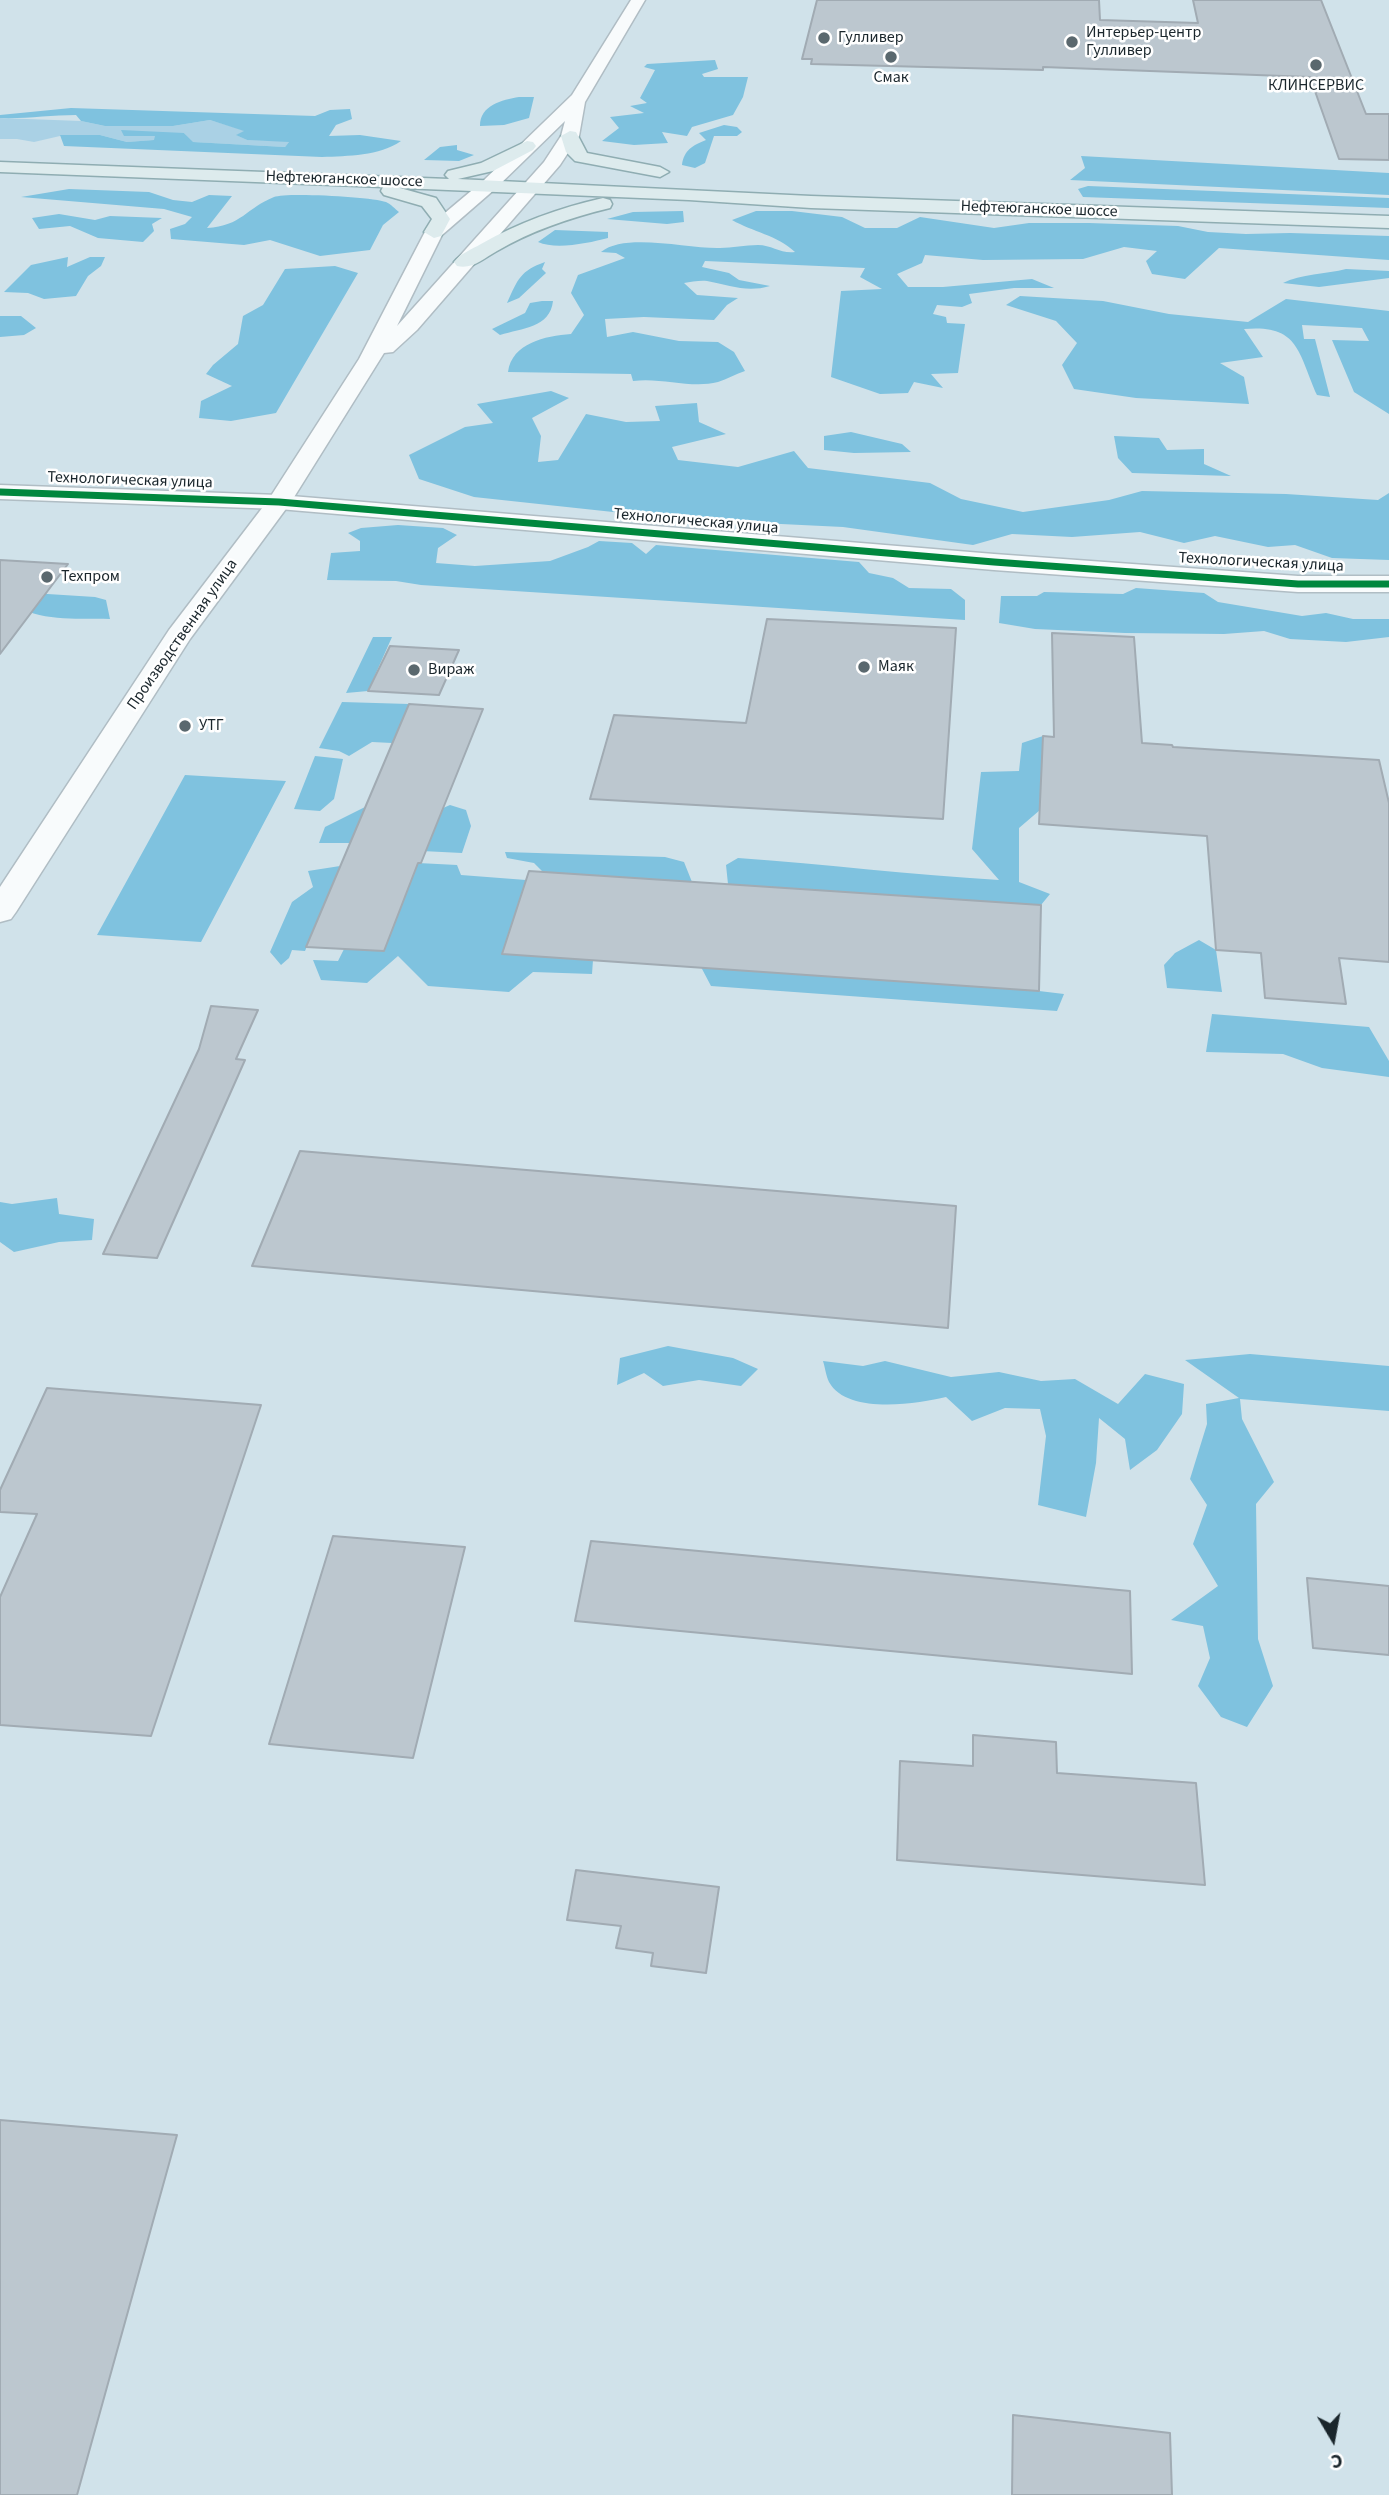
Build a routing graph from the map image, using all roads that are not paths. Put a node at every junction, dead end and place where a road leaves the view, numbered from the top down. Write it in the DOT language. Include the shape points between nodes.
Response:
graph roads {
  1 [pos="638,0"];
  2 [pos="579,98"];
  3 [pos="570,136"];
  4 [pos="527,146"];
  5 [pos="0,167"];
  6 [pos="294,178"];
  7 [pos="682,184"];
  8 [pos="489,186"];
  9 [pos="528,187"];
  10 [pos="1389,213"];
  11 [pos="1389,222"];
  12 [pos="434,232"];
  13 [pos="464,262"];
  14 [pos="370,359"];
  15 [pos="0,492"];
  16 [pos="279,502"];
  17 [pos="1389,584"];
  18 [pos="0,912"];
  1 -- 2 [label="main road"];
  2 -- 3 [label="main road"];
  2 -- 4 [label="main road, Производственная улица"];
  3 -- 7 [label="main road" via="581,157"];
  3 -- 9 [label="main road, Производственная улица"];
  4 -- 6 [label="main road" via="487,167 456,175"];
  4 -- 8 [label="main road, Производственная улица"];
  5 -- 6 [label="main road, Нефтеюганское шоссе"];
  6 -- 8 [label="main road, Нефтеюганское шоссе"];
  6 -- 12 [label="main road" via="414,196 436,208 441,219"];
  7 -- 9 [label="main road, Нефтеюганское шоссе"];
  7 -- 10 [label="main road, Нефтеюганское шоссе"];
  7 -- 11 [label="main road, Нефтеюганское шоссе" via="811,202"];
  7 -- 13 [label="main road" via="558,213 525,226"];
  8 -- 9 [label="main road, Нефтеюганское шоссе"];
  8 -- 12 [label="main road, Производственная улица"];
  9 -- 13 [label="main road, Производственная улица"];
  12 -- 14 [label="main road, Производственная улица"];
  13 -- 14 [label="main road, Производственная улица" via="410,326"];
  14 -- 16 [label="main road, Производственная улица"];
  15 -- 16 [label="main road, Технологическая улица"];
  16 -- 17 [label="main road, Технологическая улица" via="1021,564 1298,584"];
  16 -- 18 [label="main road, Производственная улица" via="178,636"];
}
